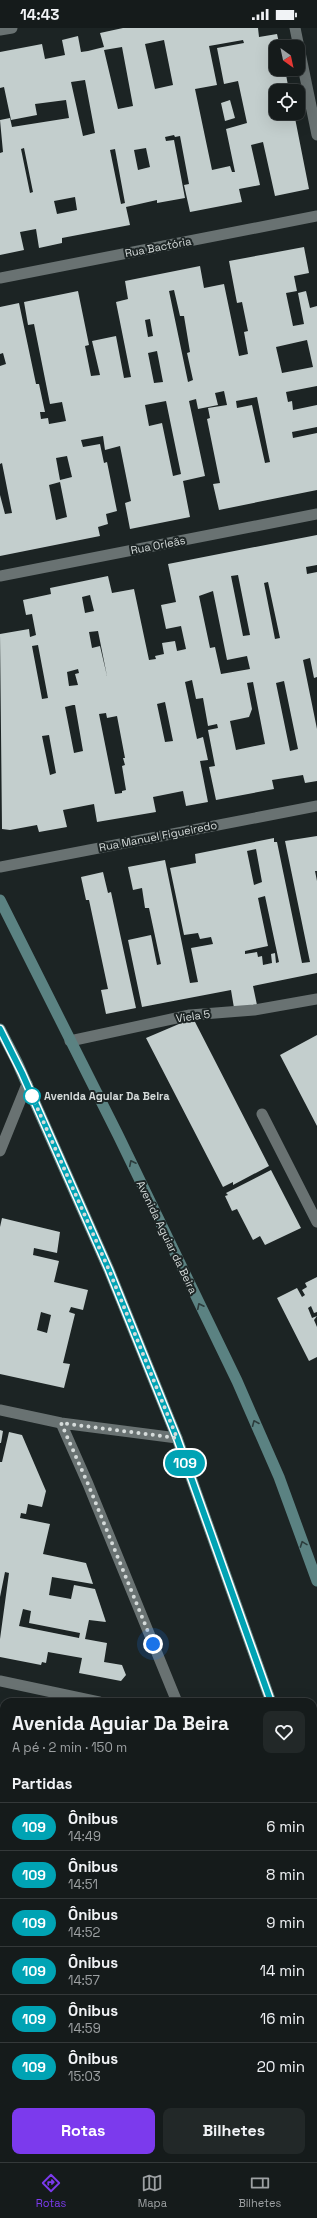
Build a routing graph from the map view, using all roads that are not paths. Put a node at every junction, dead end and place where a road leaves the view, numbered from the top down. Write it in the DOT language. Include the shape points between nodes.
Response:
graph roads {
  1 [pos="12,28"];
  2 [pos="295,28"];
  3 [pos="0,30"];
  4 [pos="317,135"];
  5 [pos="317,216"];
  6 [pos="0,278"];
  7 [pos="317,514"];
  8 [pos="0,576"];
  9 [pos="317,806"];
  10 [pos="0,867"];
  11 [pos="0,900"];
  12 [pos="317,999"];
  13 [pos="0,1029"];
  14 [pos="70,1040"];
  15 [pos="27,1084"];
  16 [pos="262,1114"];
  17 [pos="0,1151"];
  18 [pos="317,1222"];
  19 [pos="0,1410"];
  20 [pos="61,1423"];
  21 [pos="177,1438"];
  22 [pos="317,1581"];
  23 [pos="0,1681"];
  24 [pos="80,1698"];
  25 [pos="175,1698"];
  26 [pos="270,1698"];
  1 -- 3 [label="street"];
  2 -- 4 [label="street"];
  5 -- 6 [label="street, Rua Bactória"];
  7 -- 8 [label="street, Rua Orleãs"];
  9 -- 10 [label="street, Rua Manuel Figueiredo"];
  11 -- 14 [label="main road, Avenida Aguiar da Beira"];
  12 -- 14 [label="street, Viela 5" via="254,1010 190,1015"];
  13 -- 15 [label="main road"];
  22 -- 14 [label="main road, Avenida Aguiar da Beira, one-way" via="279,1477 237,1381"];
  15 -- 17 [label="street"];
  15 -- 21 [label="main road" via="109,1270"];
  16 -- 18 [label="street"];
  19 -- 20 [label="street"];
  20 -- 21 [label="street"];
  20 -- 25 [label="street"];
  21 -- 26 [label="main road"];
  23 -- 24 [label="street"];
}
